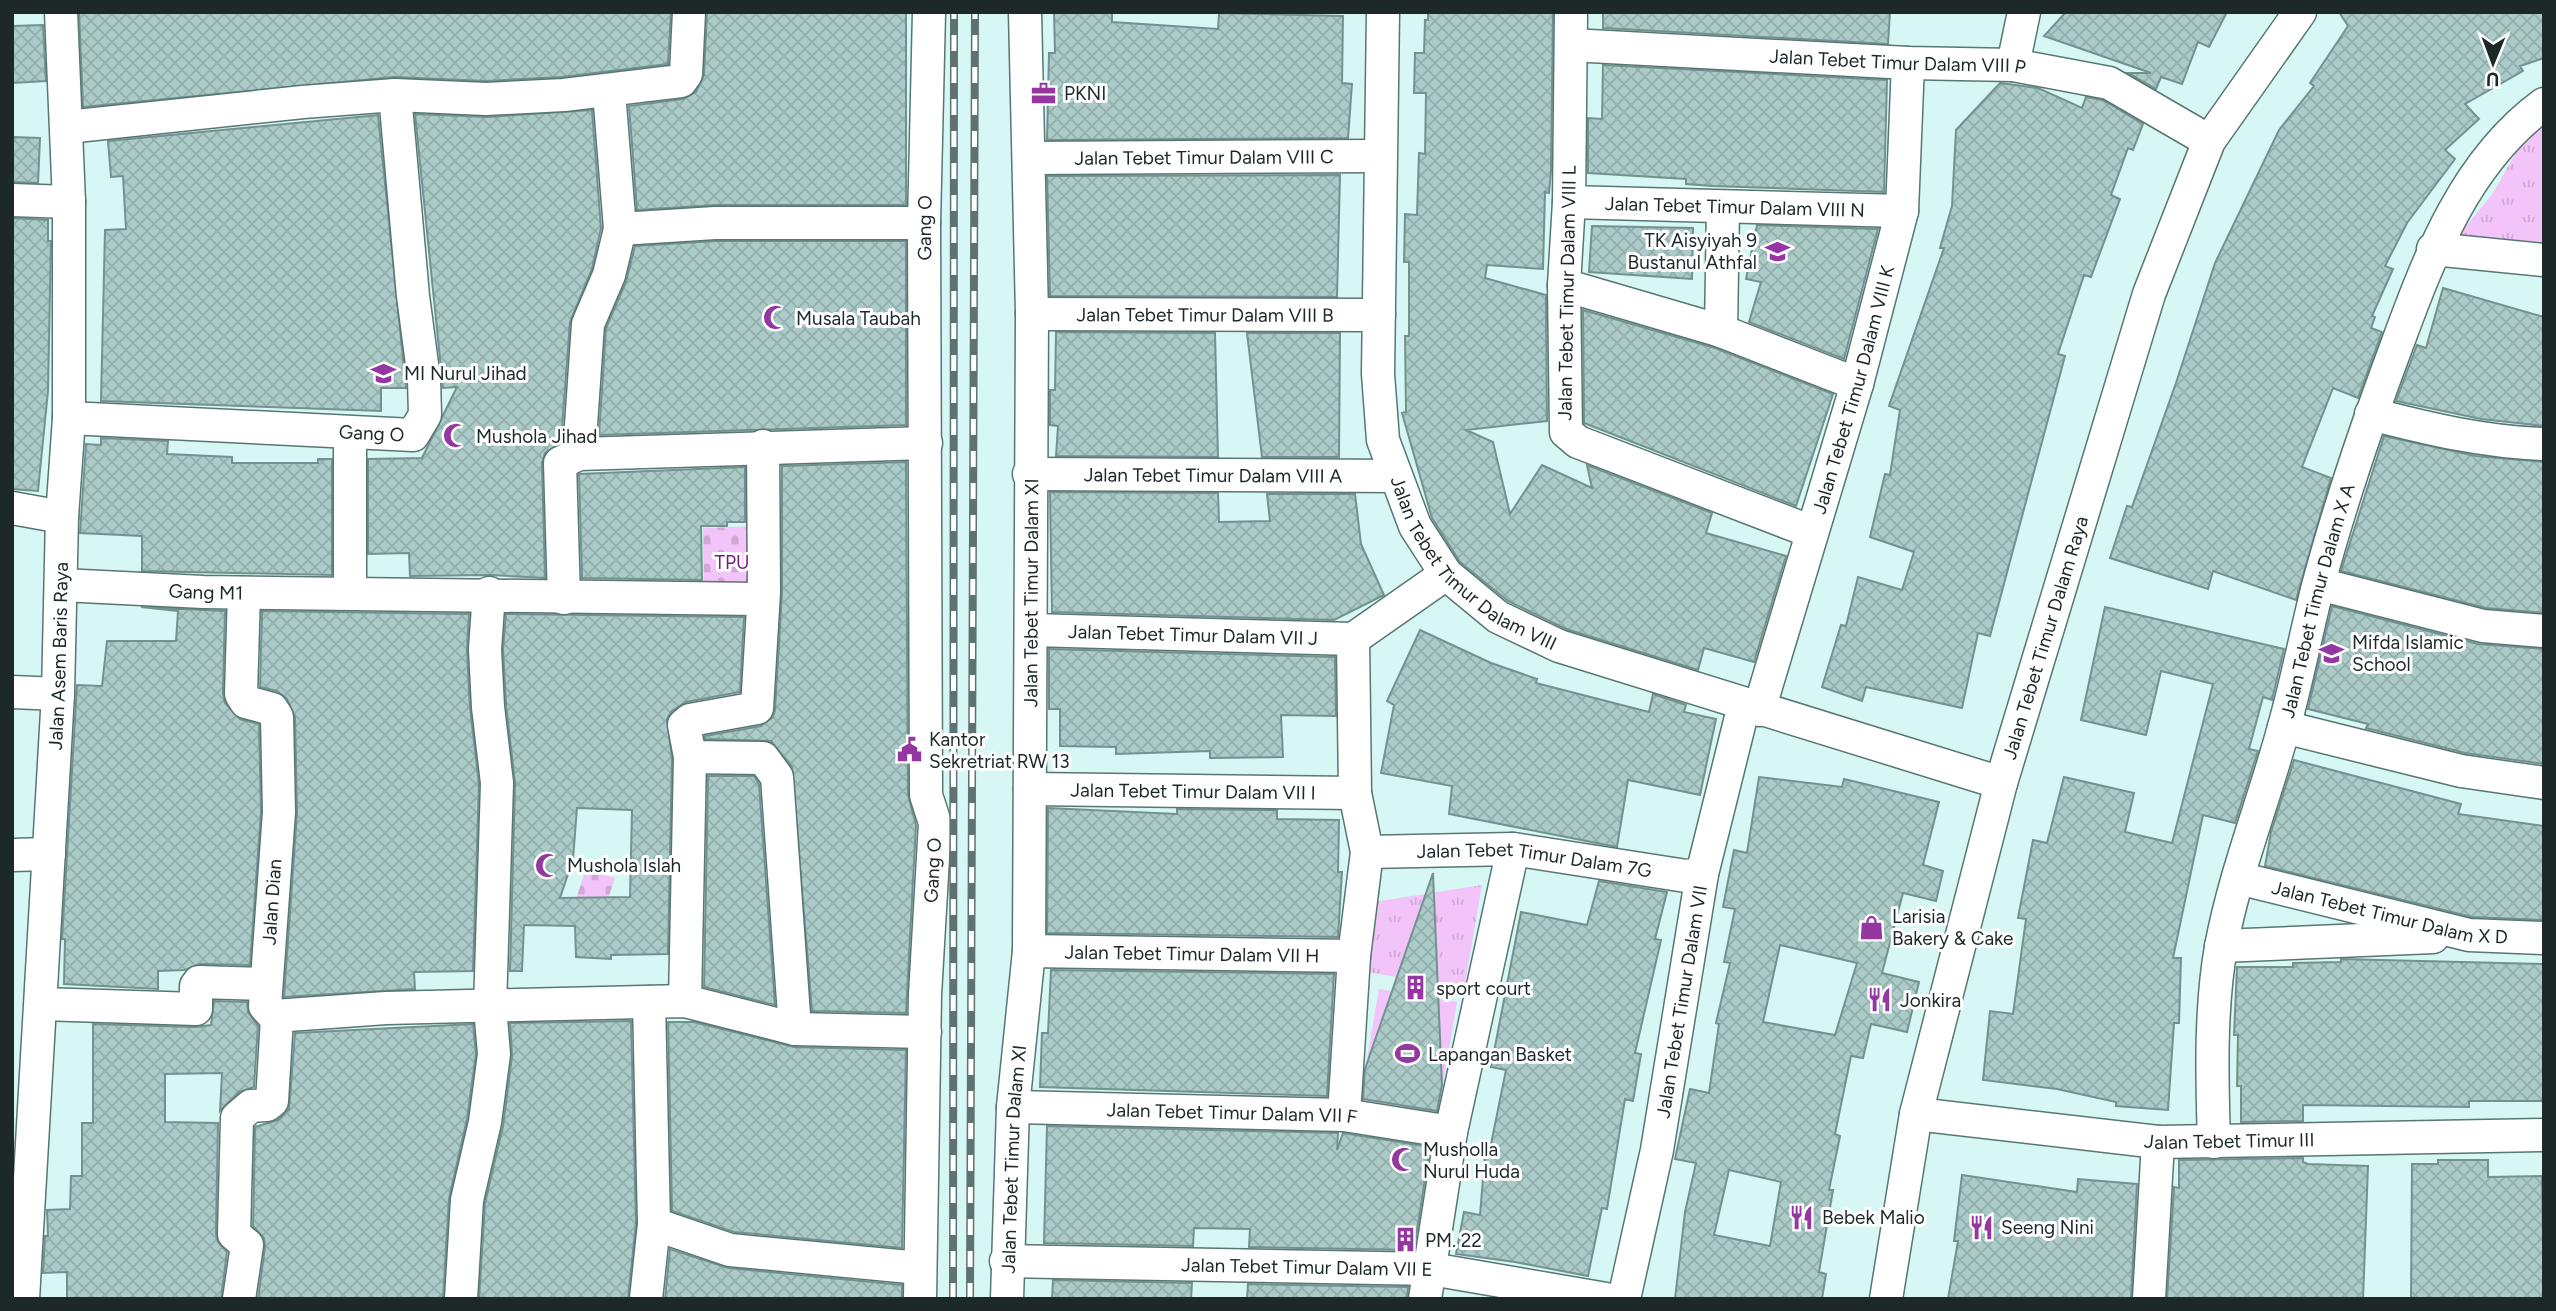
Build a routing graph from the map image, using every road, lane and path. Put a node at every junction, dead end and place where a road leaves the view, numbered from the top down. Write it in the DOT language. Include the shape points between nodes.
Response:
graph roads {
  1 [pos="61,12"];
  2 [pos="689,12"];
  3 [pos="929,12"];
  4 [pos="1025,12"];
  5 [pos="1383,12"];
  6 [pos="1570,12"];
  7 [pos="2024,12"];
  8 [pos="2300,12"];
  9 [pos="1571,45"];
  10 [pos="1908,63"];
  11 [pos="2013,65"];
  12 [pos="609,92"];
  13 [pos="396,95"];
  14 [pos="2544,104"];
  15 [pos="66,127"];
  16 [pos="2209,141"];
  17 [pos="1379,156"];
  18 [pos="1029,158"];
  19 [pos="12,200"];
  20 [pos="69,202"];
  21 [pos="1569,202"];
  22 [pos="1723,208"];
  23 [pos="1902,211"];
  24 [pos="924,223"];
  25 [pos="620,229"];
  26 [pos="2432,249"];
  27 [pos="2544,260"];
  28 [pos="1564,285"];
  29 [pos="1032,314"];
  30 [pos="1379,315"];
  31 [pos="1721,331"];
  32 [pos="1857,384"];
  33 [pos="2371,414"];
  34 [pos="69,418"];
  35 [pos="350,434"];
  36 [pos="926,443"];
  37 [pos="2544,444"];
  38 [pos="763,446"];
  39 [pos="569,458"];
  40 [pos="1029,474"];
  41 [pos="1395,476"];
  42 [pos="12,508"];
  43 [pos="62,517"];
  44 [pos="1812,532"];
  45 [pos="1446,574"];
  46 [pos="2319,584"];
  47 [pos="62,585"];
  48 [pos="244,593"];
  49 [pos="350,593"];
  50 [pos="489,593"];
  51 [pos="763,595"];
  52 [pos="564,598"];
  53 [pos="1032,630"];
  54 [pos="2544,631"];
  55 [pos="1353,639"];
  56 [pos="12,692"];
  57 [pos="58,694"];
  58 [pos="1752,708"];
  59 [pos="2284,727"];
  60 [pos="690,757"];
  61 [pos="2001,783"];
  62 [pos="2544,783"];
  63 [pos="1030,789"];
  64 [pos="1355,793"];
  65 [pos="1513,849"];
  66 [pos="1367,852"];
  67 [pos="49,854"];
  68 [pos="12,855"];
  69 [pos="1702,874"];
  70 [pos="2238,878"];
  71 [pos="2469,935"];
  72 [pos="2544,938"];
  73 [pos="2221,946"];
  74 [pos="1029,950"];
  75 [pos="1354,956"];
  76 [pos="266,984"];
  77 [pos="649,1002"];
  78 [pos="685,1002"];
  79 [pos="41,1004"];
  80 [pos="490,1007"];
  81 [pos="277,1018"];
  82 [pos="795,1029"];
  83 [pos="925,1032"];
  84 [pos="1013,1107"];
  85 [pos="1916,1114"];
  86 [pos="1344,1115"];
  87 [pos="1451,1132"];
  88 [pos="2544,1135"];
  89 [pos="2158,1142"];
  90 [pos="2214,1142"];
  91 [pos="654,1224"];
  92 [pos="1006,1261"];
  93 [pos="920,1268"];
  94 [pos="1428,1284"];
  95 [pos="23,1299"];
  96 [pos="239,1299"];
  97 [pos="461,1299"];
  98 [pos="646,1299"];
  99 [pos="920,1299"];
  100 [pos="1007,1299"];
  101 [pos="1606,1299"];
  102 [pos="1624,1299"];
  103 [pos="1886,1299"];
  104 [pos="2148,1299"];
  1 -- 15 [label="street, Jalan Asem Baris Raya"];
  2 -- 12 [label="street" via="685,78"];
  3 -- 24 [label="street, Gang O"];
  4 -- 18 [label="street, Jalan Tebet Timur Dalam XI"];
  5 -- 17 [label="street, Jalan Tebet Timur Dalam VIII"];
  6 -- 9 [label="street, Jalan Tebet Timur Dalam VIII L"];
  7 -- 11 [label="street"];
  8 -- 16 [label="street, Jalan Tebet Timur Dalam Raya"];
  9 -- 10 [label="street, Jalan Tebet Timur Dalam VIII P"];
  9 -- 21 [label="street, Jalan Tebet Timur Dalam VIII L"];
  10 -- 11 [label="street, Jalan Tebet Timur Dalam VIII P"];
  10 -- 23 [label="street, Jalan Tebet Timur Dalam VIII K"];
  11 -- 16 [label="street, Jalan Tebet Timur Dalam VIII P" via="2109,83"];
  12 -- 13 [label="street" via="486,99"];
  12 -- 25 [label="street"];
  13 -- 15 [label="street"];
  13 -- 35 [label="street, Gang O" via="425,415 413,435"];
  14 -- 26 [label="street, Jalan Tebet Timur Dalam X A" via="2513,127"];
  15 -- 20 [label="street, Jalan Asem Baris Raya"];
  16 -- 61 [label="street, Jalan Tebet Timur Dalam Raya" via="2149,294"];
  17 -- 18 [label="street, Jalan Tebet Timur Dalam VIII C"];
  17 -- 30 [label="street, Jalan Tebet Timur Dalam VIII"];
  18 -- 29 [label="street, Jalan Tebet Timur Dalam XI"];
  19 -- 20 [label="street"];
  20 -- 34 [label="street, Jalan Asem Baris Raya"];
  21 -- 22 [label="street, Jalan Tebet Timur Dalam VIII N"];
  21 -- 28 [label="street, Jalan Tebet Timur Dalam VIII L"];
  22 -- 23 [label="street, Jalan Tebet Timur Dalam VIII N"];
  22 -- 31 [label="street"];
  23 -- 32 [label="street, Jalan Tebet Timur Dalam VIII K"];
  24 -- 25 [label="street" via="715,223"];
  24 -- 36 [label="street, Gang O"];
  25 -- 39 [label="street" via="609,275 588,324"];
  26 -- 27 [label="street"];
  26 -- 33 [label="street, Jalan Tebet Timur Dalam X A"];
  28 -- 31 [label="street"];
  28 -- 44 [label="street, Jalan Tebet Timur Dalam VIII L" via="1564,427 1569,437"];
  29 -- 30 [label="street, Jalan Tebet Timur Dalam VIII B"];
  29 -- 40 [label="street, Jalan Tebet Timur Dalam XI"];
  30 -- 41 [label="street, Jalan Tebet Timur Dalam VIII" via="1384,440"];
  31 -- 32 [label="street"];
  32 -- 44 [label="street, Jalan Tebet Timur Dalam VIII K"];
  33 -- 37 [label="street" via="2493,442"];
  33 -- 46 [label="street, Jalan Tebet Timur Dalam X A"];
  34 -- 35 [label="street, Gang O"];
  34 -- 43 [label="street, Jalan Asem Baris Raya"];
  35 -- 49 [label="street"];
  36 -- 38 [label="street"];
  36 -- 83 [label="street, Gang O" via="926,795 935,823"];
  38 -- 39 [label="street"];
  38 -- 51 [label="street"];
  39 -- 52 [label="street"];
  40 -- 41 [label="street, Jalan Tebet Timur Dalam VIII A"];
  40 -- 53 [label="street, Jalan Tebet Timur Dalam XI"];
  41 -- 45 [label="street, Jalan Tebet Timur Dalam VIII" via="1415,526"];
  42 -- 43 [label="street"];
  43 -- 47 [label="street, Jalan Asem Baris Raya"];
  44 -- 58 [label="street, Jalan Tebet Timur Dalam VIII K"];
  45 -- 55 [label="street"];
  45 -- 58 [label="street, Jalan Tebet Timur Dalam VIII" via="1498,617 1559,646"];
  46 -- 54 [label="street" via="2483,626"];
  46 -- 59 [label="street, Jalan Tebet Timur Dalam X A"];
  47 -- 48 [label="street, Gang M1"];
  47 -- 57 [label="street, Jalan Asem Baris Raya"];
  48 -- 49 [label="street, Gang M1"];
  48 -- 76 [label="street, Jalan Dian" via="241,694 246,702 272,709 277,717 279,812"];
  49 -- 50 [label="street, Gang M1"];
  50 -- 52 [label="street, Gang M1"];
  50 -- 80 [label="street" via="485,649 497,821"];
  51 -- 52 [label="street" via="757,599"];
  51 -- 60 [label="street" via="757,708 684,724"];
  53 -- 55 [label="street, Jalan Tebet Timur Dalam VII J"];
  53 -- 63 [label="street, Jalan Tebet Timur Dalam XI"];
  55 -- 64 [label="street"];
  56 -- 57 [label="street"];
  57 -- 67 [label="street, Jalan Asem Baris Raya"];
  58 -- 61 [label="street, Jalan Tebet Timur Dalam VIII"];
  58 -- 69 [label="street, Jalan Tebet Timur Dalam VII"];
  59 -- 62 [label="street" via="2461,771"];
  59 -- 70 [label="street, Jalan Tebet Timur Dalam X A"];
  60 -- 78 [label="street"];
  60 -- 82 [label="street" via="764,758 777,777"];
  61 -- 85 [label="street, Jalan Tebet Timur Dalam Raya"];
  63 -- 64 [label="street, Jalan Tebet Timur Dalam VII I"];
  63 -- 74 [label="street, Jalan Tebet Timur Dalam XI"];
  64 -- 66 [label="street"];
  65 -- 66 [label="street, Jalan Tebet Timur Dalam 7G"];
  65 -- 69 [label="street, Jalan Tebet Timur Dalam 7G" via="1686,876"];
  65 -- 87 [label="street"];
  66 -- 75 [label="street"];
  67 -- 68 [label="street"];
  67 -- 79 [label="street, Jalan Asem Baris Raya"];
  69 -- 102 [label="street, Jalan Tebet Timur Dalam VII" via="1657,1150"];
  70 -- 71 [label="street, Jalan Tebet Timur Dalam X D"];
  70 -- 73 [label="street, Jalan Tebet Timur Dalam X A"];
  71 -- 72 [label="street, Jalan Tebet Timur Dalam X D"];
  71 -- 73 [label="street"];
  73 -- 90 [label="street, Jalan Tebet Timur Dalam X A"];
  74 -- 75 [label="street, Jalan Tebet Timur Dalam VII H"];
  74 -- 84 [label="street, Jalan Tebet Timur Dalam XI"];
  75 -- 86 [label="street"];
  76 -- 79 [label="street" via="200,982 196,1009"];
  76 -- 81 [label="street" via="265,1006"];
  77 -- 78 [label="street"];
  77 -- 80 [label="street"];
  77 -- 91 [label="street"];
  78 -- 82 [label="street"];
  79 -- 95 [label="street, Jalan Asem Baris Raya"];
  80 -- 81 [label="street" via="386,1008"];
  80 -- 97 [label="street" via="494,1054 485,1122 467,1200"];
  81 -- 96 [label="street" via="272,1101 251,1106 237,1118 234,1234 247,1245"];
  82 -- 83 [label="street"];
  83 -- 93 [label="street, Gang O"];
  84 -- 86 [label="street, Jalan Tebet Timur Dalam VII F"];
  84 -- 92 [label="street, Jalan Tebet Timur Dalam XI"];
  85 -- 89 [label="street, Jalan Tebet Timur III"];
  85 -- 103 [label="street, Jalan Tebet Timur Dalam Raya"];
  86 -- 87 [label="street, Jalan Tebet Timur Dalam VII F"];
  87 -- 94 [label="street"];
  88 -- 90 [label="street, Jalan Tebet Timur III"];
  89 -- 90 [label="street, Jalan Tebet Timur III"];
  89 -- 104 [label="street"];
  91 -- 93 [label="street" via="730,1250"];
  91 -- 98 [label="street"];
  92 -- 94 [label="street, Jalan Tebet Timur Dalam VII E"];
  92 -- 100 [label="street, Jalan Tebet Timur Dalam XI"];
  93 -- 99 [label="street, Gang O"];
  94 -- 101 [label="street, Jalan Tebet Timur Dalam VII E"];
}
